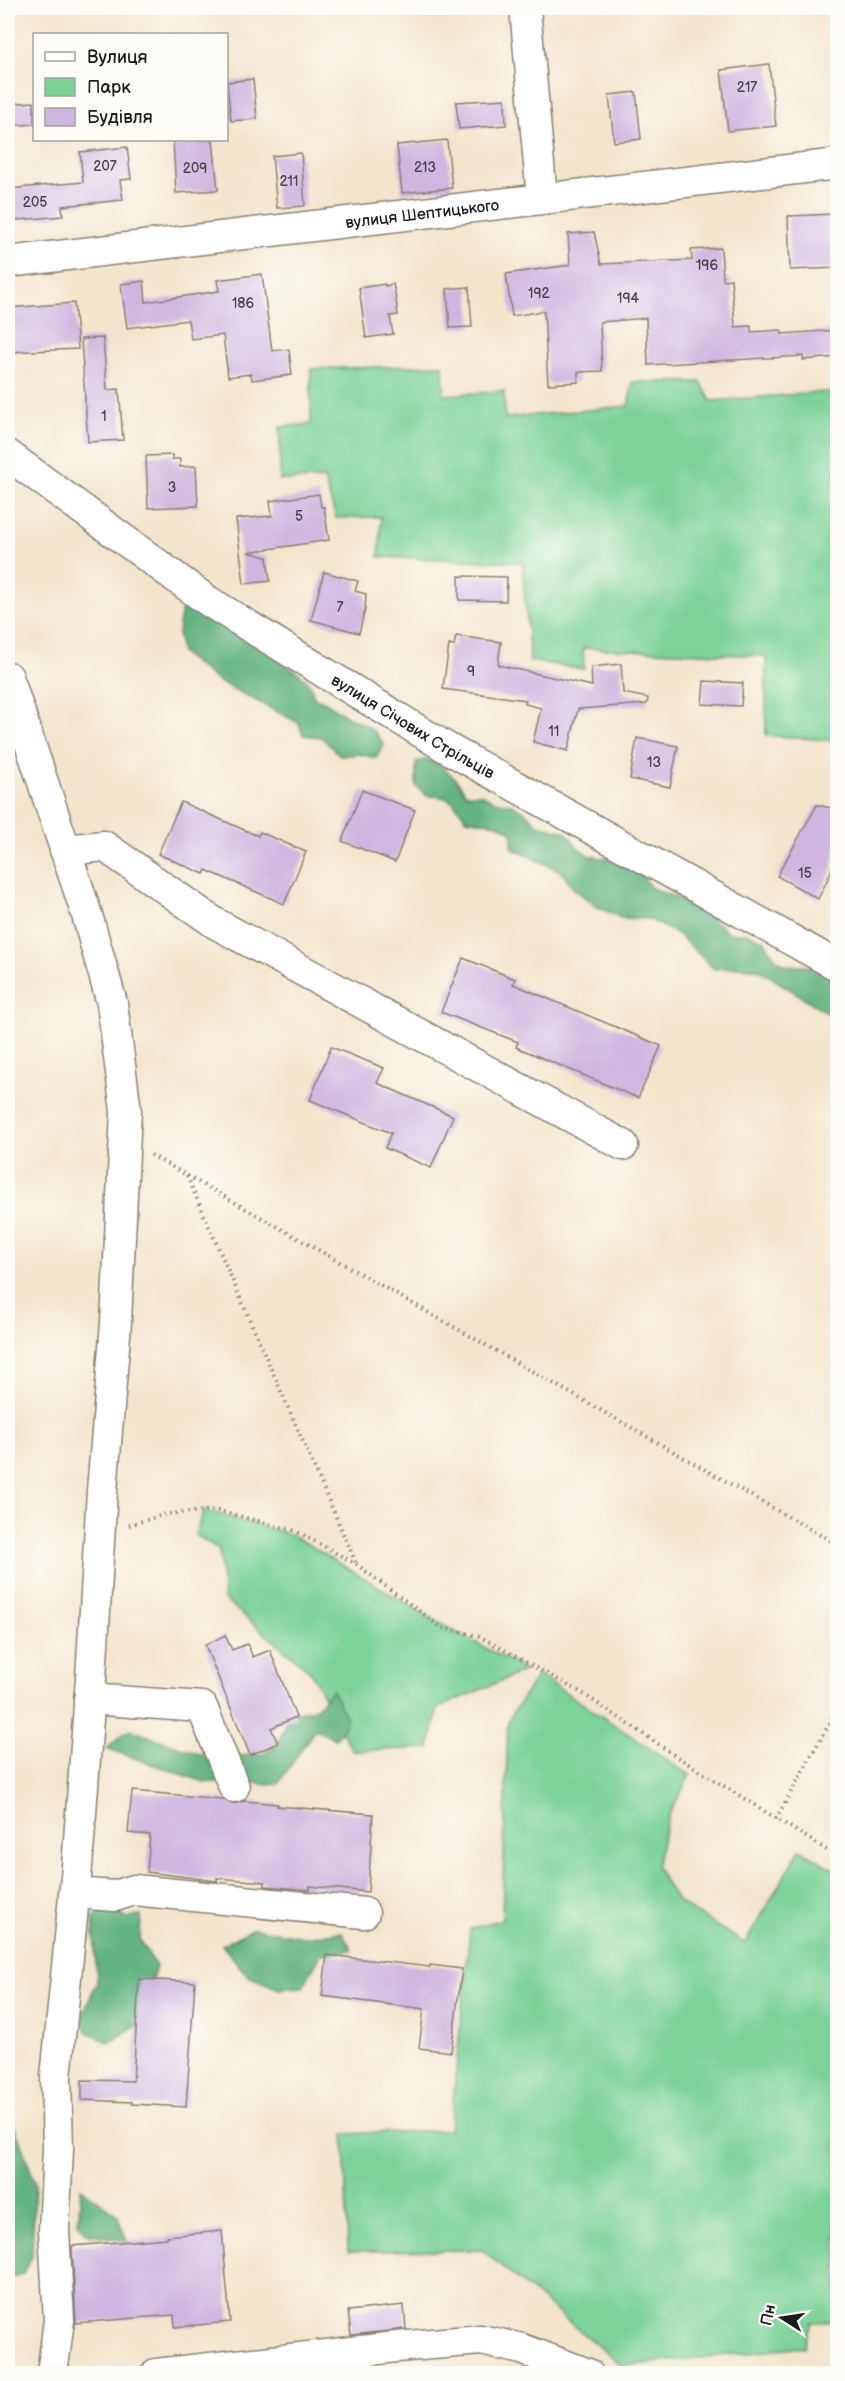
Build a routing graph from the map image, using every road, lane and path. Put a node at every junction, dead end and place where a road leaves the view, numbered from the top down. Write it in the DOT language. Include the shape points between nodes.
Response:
graph roads {
  1 [pos="525,8"];
  2 [pos="837,164"];
  3 [pos="542,198"];
  4 [pos="8,262"];
  5 [pos="8,455"];
  6 [pos="8,677"];
  7 [pos="65,850"];
  8 [pos="837,966"];
  9 [pos="125,1140"];
  10 [pos="623,1145"];
  11 [pos="187,1175"];
  12 [pos="99,1533"];
  13 [pos="837,1545"];
  14 [pos="356,1564"];
  15 [pos="89,1699"];
  16 [pos="837,1708"];
  17 [pos="234,1787"];
  18 [pos="776,1819"];
  19 [pos="837,1857"];
  20 [pos="74,1893"];
  21 [pos="364,1913"];
  22 [pos="568,2370"];
  23 [pos="52,2373"];
  24 [pos="156,2373"];
  1 -- 3 [label="street"];
  2 -- 3 [label="street, вулиця Шептицького"];
  3 -- 4 [label="street, вулиця Шептицького"];
  5 -- 8 [label="street, вулиця Січових Стрільців" via="208,601 397,718"];
  6 -- 7 [label="street"];
  7 -- 9 [label="street" via="112,1003 126,1111"];
  7 -- 10 [label="street" via="104,846 215,923"];
  9 -- 11 [label="path"];
  9 -- 12 [label="street" via="116,1323"];
  11 -- 13 [label="path"];
  11 -- 14 [label="path"];
  12 -- 14 [label="path" via="166,1514 216,1510 296,1531"];
  12 -- 15 [label="street"];
  14 -- 18 [label="path" via="442,1628 479,1636 582,1693"];
  15 -- 17 [label="street" via="202,1707"];
  15 -- 20 [label="street"];
  16 -- 18 [label="path"];
  18 -- 19 [label="path"];
  20 -- 21 [label="street" via="115,1896 134,1890"];
  20 -- 23 [label="street" via="56,2077 54,2231 59,2320"];
  22 -- 24 [label="street" via="522,2349 481,2340"];
}
